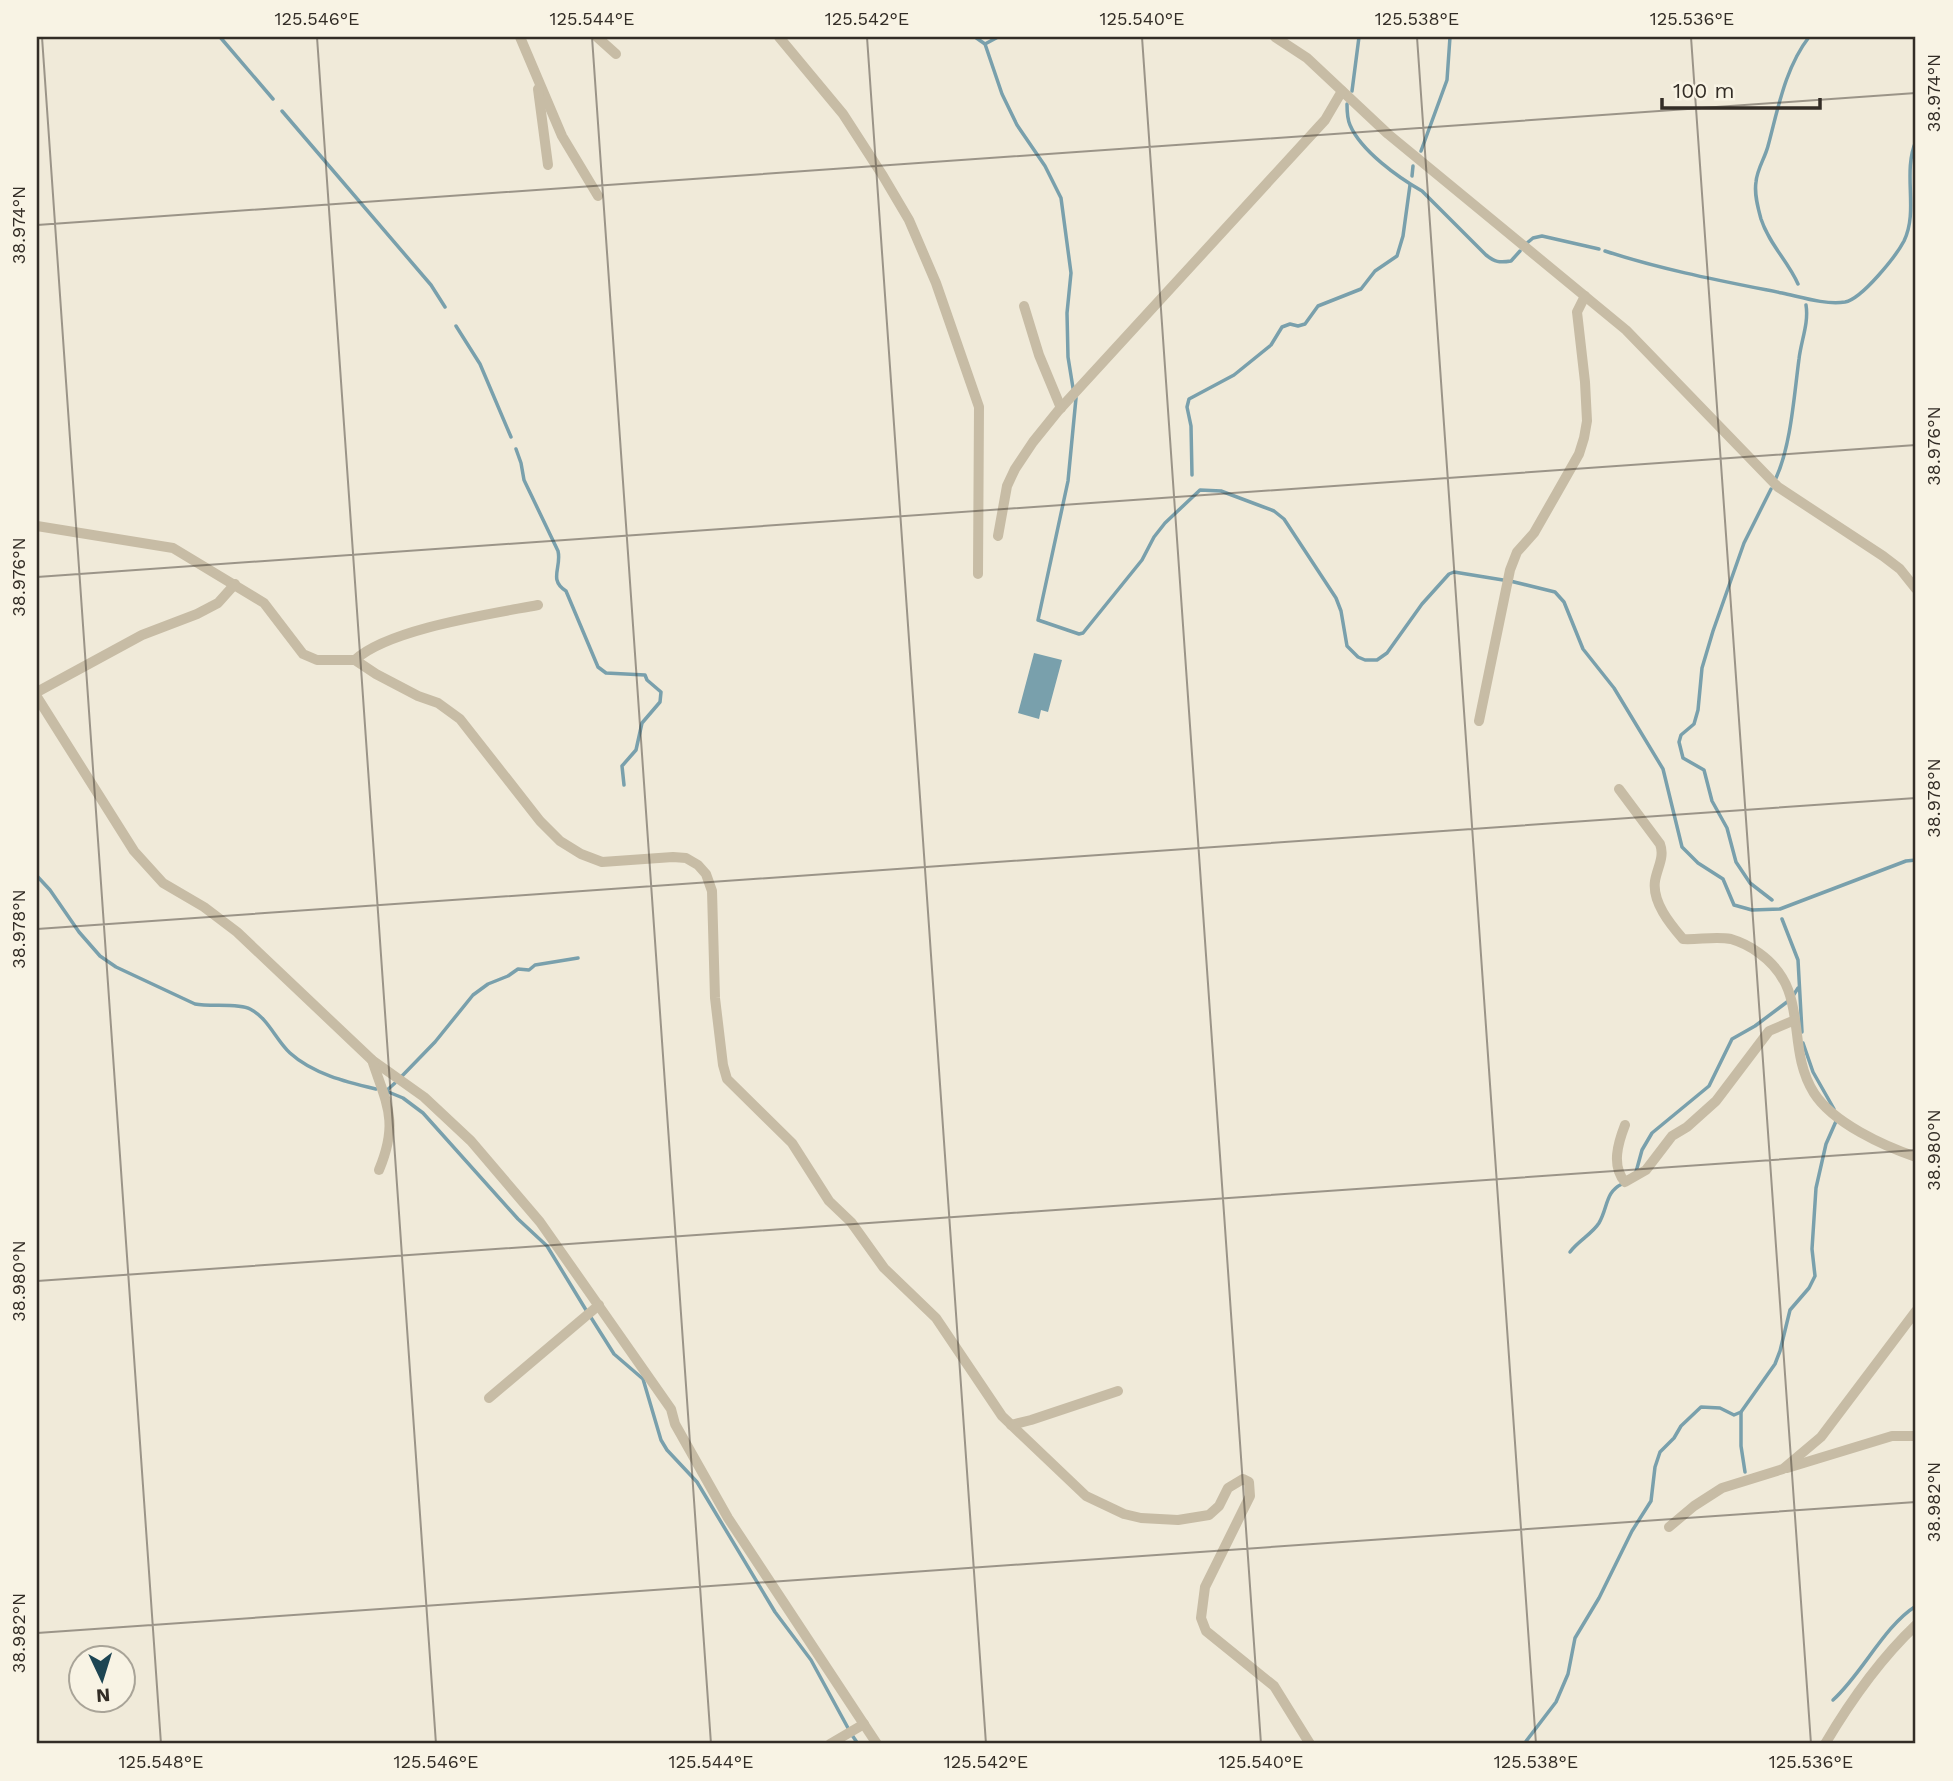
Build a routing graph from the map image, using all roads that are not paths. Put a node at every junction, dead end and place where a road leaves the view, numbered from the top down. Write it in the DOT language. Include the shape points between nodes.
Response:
graph roads {
  1 [pos="520,37"];
  2 [pos="597,37"];
  3 [pos="779,37"];
  4 [pos="1276,37"];
  5 [pos="616,54"];
  6 [pos="536,75"];
  7 [pos="1342,91"];
  8 [pos="548,165"];
  9 [pos="598,196"];
  10 [pos="1585,296"];
  11 [pos="1024,306"];
  12 [pos="1061,408"];
  13 [pos="37,526"];
  14 [pos="998,536"];
  15 [pos="978,574"];
  16 [pos="235,584"];
  17 [pos="1916,589"];
  18 [pos="538,605"];
  19 [pos="355,660"];
  20 [pos="37,695"];
  21 [pos="1479,721"];
  22 [pos="1619,789"];
  23 [pos="1795,1020"];
  24 [pos="372,1060"];
  25 [pos="1625,1125"];
  26 [pos="1916,1157"];
  27 [pos="379,1170"];
  28 [pos="599,1305"];
  29 [pos="1916,1311"];
  30 [pos="1118,1391"];
  31 [pos="489,1398"];
  32 [pos="1010,1425"];
  33 [pos="1916,1436"];
  34 [pos="1783,1469"];
  35 [pos="1668,1527"];
  36 [pos="1916,1625"];
  37 [pos="863,1724"];
  38 [pos="830,1744"];
  39 [pos="877,1744"];
  40 [pos="1310,1744"];
  41 [pos="1825,1744"];
  1 -- 6 [label="street"];
  2 -- 5 [label="street"];
  3 -- 15 [label="street" via="843,114 883,176 909,220 936,283 979,407"];
  4 -- 7 [label="street"];
  6 -- 8 [label="street"];
  6 -- 9 [label="street" via="562,136"];
  7 -- 10 [label="street"];
  7 -- 12 [label="street" via="1325,120"];
  10 -- 17 [label="street" via="1626,330 1778,487 1883,556"];
  10 -- 21 [label="street" via="1577,313 1585,382 1584,438 1510,570"];
  11 -- 12 [label="street"];
  12 -- 14 [label="street" via="1015,469 1007,486"];
  13 -- 16 [label="street" via="173,548"];
  16 -- 19 [label="street" via="264,603 303,654 317,660"];
  16 -- 20 [label="street" via="218,603 142,635"];
  18 -- 19 [label="street" via="407,635 365,651"];
  19 -- 32 [label="street" via="460,719 540,821 580,854 602,862 686,858 706,874 712,891 715,998 727,1079 792,1143 829,1201 851,1222 884,1268 936,1318"];
  20 -- 24 [label="street" via="134,851 163,883 237,932"];
  22 -- 23 [label="street" via="1660,844 1663,852 1655,894 1674,929 1683,939 1740,942 1768,959 1787,985"];
  23 -- 25 [label="street" via="1769,1031 1716,1101 1672,1136 1646,1170 1625,1182 1617,1163"];
  23 -- 26 [label="street" via="1805,1072 1825,1107 1851,1126"];
  24 -- 27 [label="street" via="390,1118 389,1146"];
  24 -- 28 [label="street" via="424,1097 471,1141 540,1222"];
  28 -- 31 [label="street"];
  28 -- 37 [label="street" via="671,1409 728,1518"];
  29 -- 34 [label="street" via="1832,1424"];
  30 -- 32 [label="street"];
  32 -- 40 [label="street" via="1086,1496 1124,1514 1178,1520 1209,1515 1228,1488 1243,1479 1249,1482 1250,1496 1205,1587 1201,1618 1206,1631 1274,1685"];
  33 -- 34 [label="street" via="1892,1436"];
  34 -- 35 [label="street" via="1722,1488"];
  36 -- 41 [label="street" via="1854,1696"];
  37 -- 38 [label="street"];
  37 -- 39 [label="street"];
}
